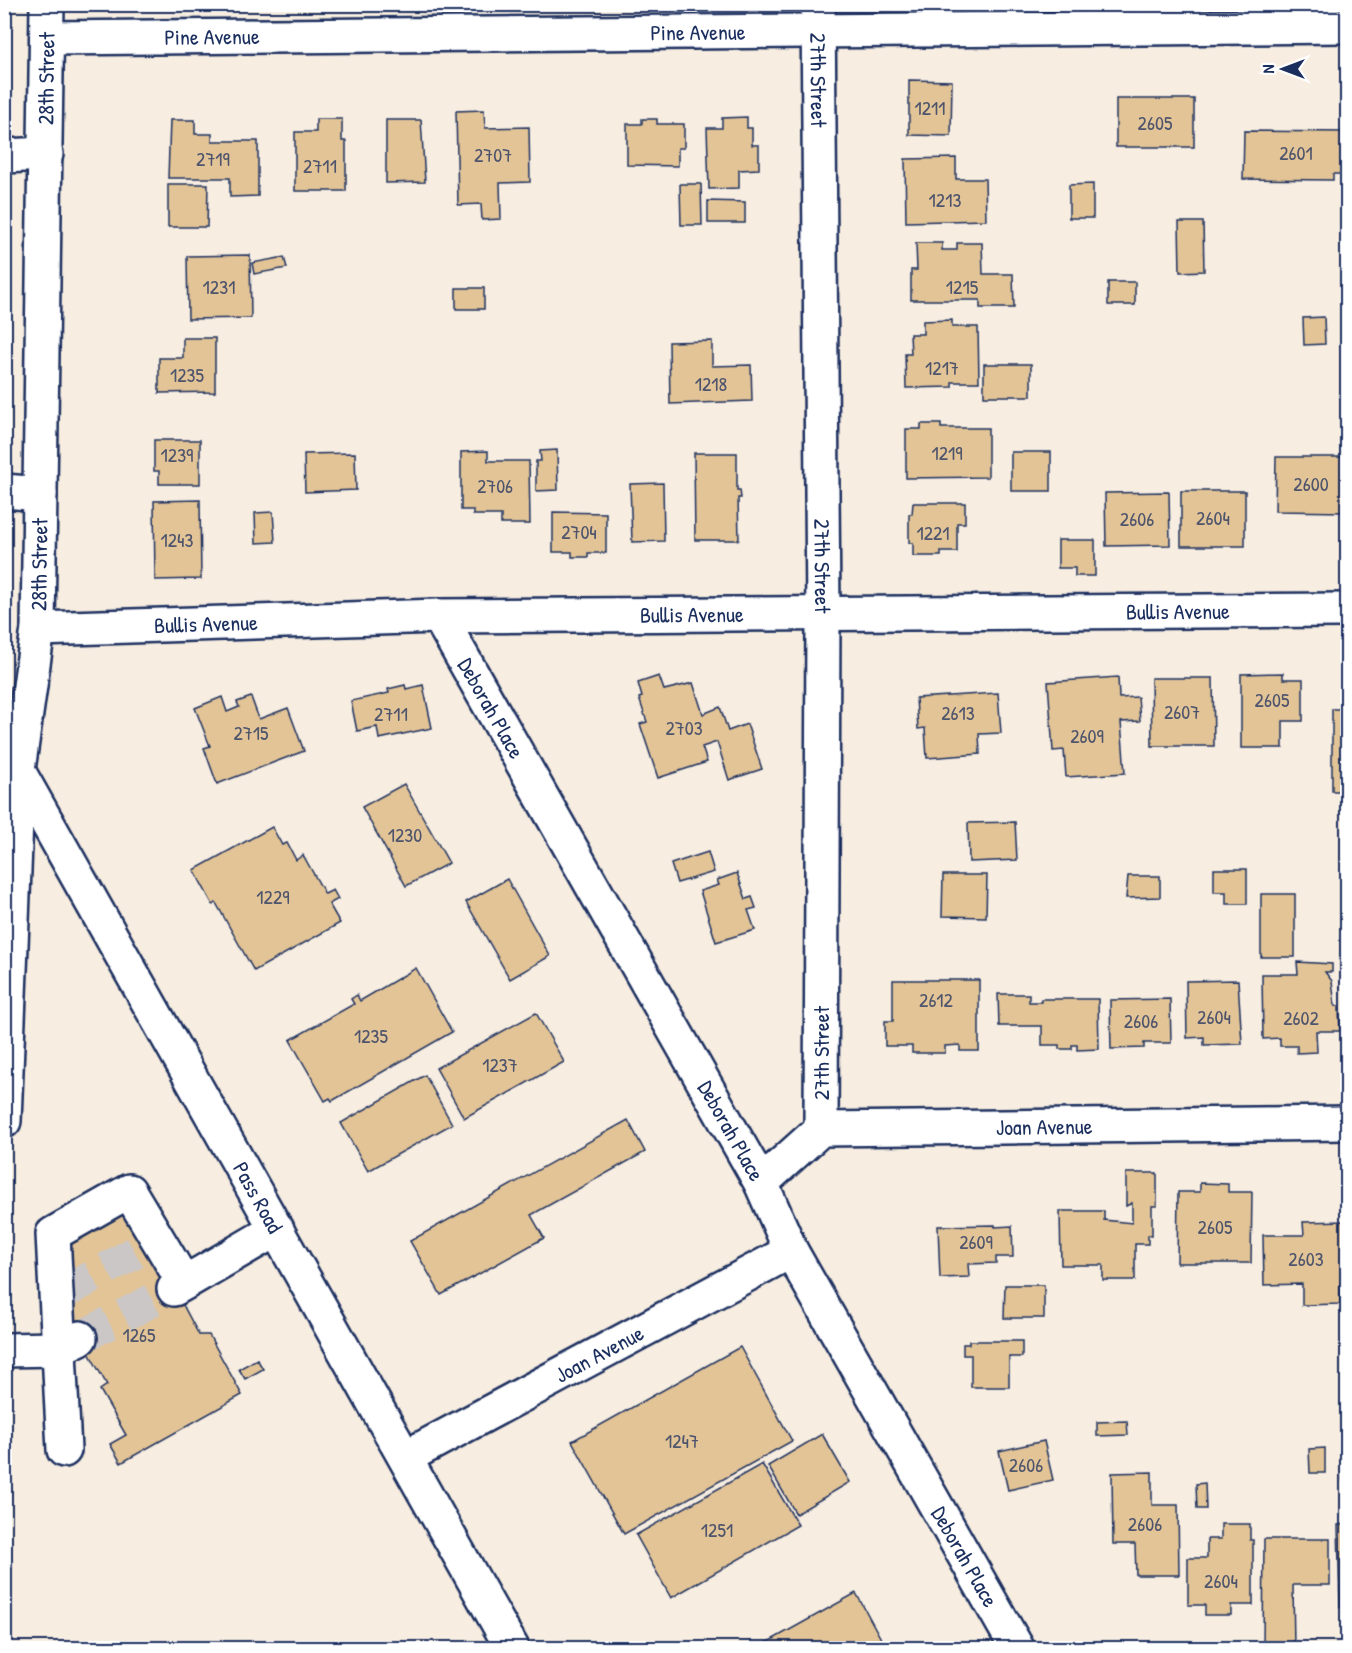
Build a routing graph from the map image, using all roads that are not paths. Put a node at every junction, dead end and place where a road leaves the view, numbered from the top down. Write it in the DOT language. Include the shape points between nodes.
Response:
graph roads {
  1 [pos="47,4"];
  2 [pos="818,18"];
  3 [pos="1347,26"];
  4 [pos="48,38"];
  5 [pos="46,154"];
  6 [pos="4,156"];
  7 [pos="4,491"];
  8 [pos="40,494"];
  9 [pos="1347,610"];
  10 [pos="823,613"];
  11 [pos="439,616"];
  12 [pos="38,629"];
  13 [pos="11,758"];
  14 [pos="6,1028"];
  15 [pos="5,1100"];
  16 [pos="4,1121"];
  17 [pos="1347,1123"];
  18 [pos="821,1129"];
  19 [pos="761,1183"];
  20 [pos="277,1229"];
  21 [pos="791,1251"];
  22 [pos="68,1344"];
  23 [pos="4,1350"];
  24 [pos="64,1450"];
  25 [pos="406,1457"];
  26 [pos="512,1648"];
  27 [pos="1017,1648"];
  1 -- 4 [label="street, 28th Street"];
  2 -- 3 [label="street, Pine Avenue"];
  2 -- 4 [label="street, Pine Avenue"];
  2 -- 10 [label="street, 27th Street"];
  4 -- 5 [label="street, 28th Street"];
  5 -- 6 [label="street"];
  5 -- 8 [label="street, 28th Street"];
  7 -- 8 [label="street"];
  8 -- 12 [label="street, 28th Street"];
  9 -- 10 [label="street, Bullis Avenue"];
  10 -- 11 [label="street, Bullis Avenue"];
  10 -- 18 [label="street, 27th Street"];
  11 -- 12 [label="street, Bullis Avenue"];
  11 -- 19 [label="street, Deborah Place"];
  12 -- 13 [label="street, 28th Street"];
  13 -- 14 [label="street, 28th Street"];
  13 -- 20 [label="street, Pass Road"];
  14 -- 15 [label="street, 28th Street"];
  15 -- 16 [label="street, 28th Street"];
  17 -- 18 [label="street, Joan Avenue"];
  18 -- 19 [label="street"];
  19 -- 21 [label="street, Deborah Place"];
  20 -- 22 [label="street" via="179,1286 129,1191 52,1234"];
  20 -- 25 [label="street, Pass Road"];
  21 -- 25 [label="street, Joan Avenue"];
  21 -- 27 [label="street, Deborah Place"];
  22 -- 23 [label="street"];
  22 -- 24 [label="street"];
  25 -- 26 [label="street, Pass Road"];
}
